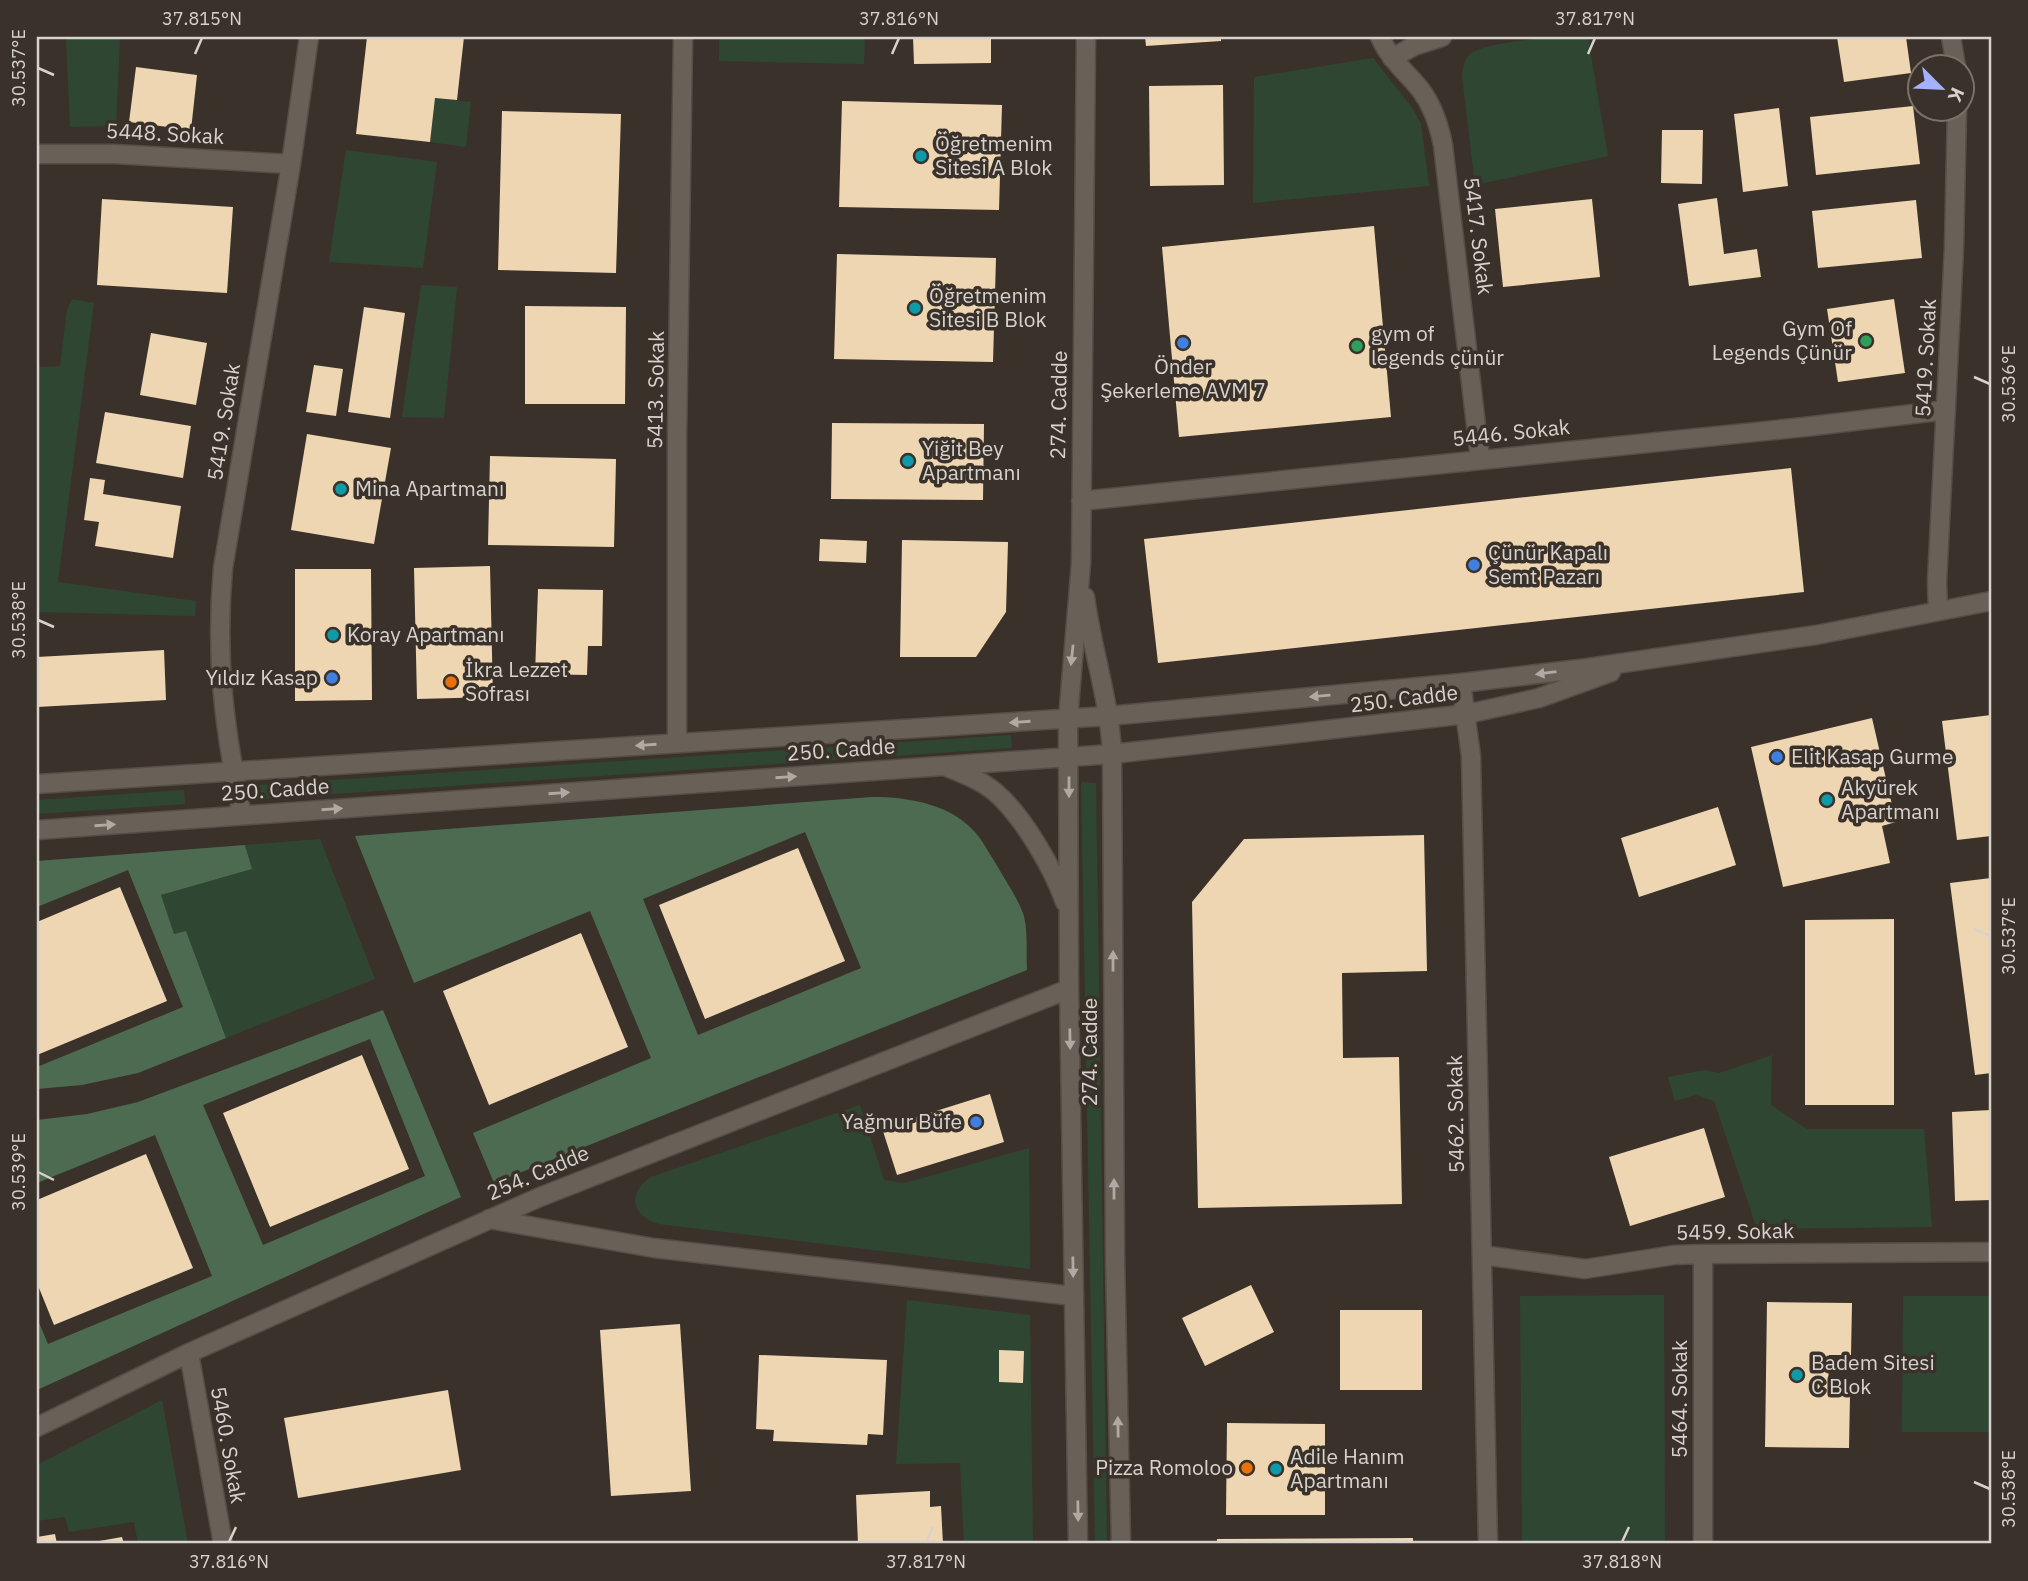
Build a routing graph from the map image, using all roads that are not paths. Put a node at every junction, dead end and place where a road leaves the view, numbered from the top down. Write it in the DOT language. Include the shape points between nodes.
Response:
graph roads {
  1 [pos="309,37"];
  2 [pos="683,37"];
  3 [pos="1086,37"];
  4 [pos="1380,37"];
  5 [pos="1442,37"];
  6 [pos="1392,58"];
  7 [pos="1957,122"];
  8 [pos="37,154"];
  9 [pos="291,164"];
  10 [pos="1946,410"];
  11 [pos="1480,459"];
  12 [pos="1081,501"];
  13 [pos="1081,563"];
  14 [pos="1991,601"];
  15 [pos="1938,611"];
  16 [pos="1638,661"];
  17 [pos="1461,683"];
  18 [pos="1467,714"];
  19 [pos="1108,716"];
  20 [pos="1068,719"];
  21 [pos="677,744"];
  22 [pos="1112,754"];
  23 [pos="1069,757"];
  24 [pos="944,765"];
  25 [pos="233,772"];
  26 [pos="37,784"];
  27 [pos="242,816"];
  28 [pos="37,830"];
  29 [pos="1069,915"];
  30 [pos="1069,989"];
  31 [pos="489,1219"];
  32 [pos="1991,1252"];
  33 [pos="1703,1254"];
  34 [pos="1482,1255"];
  35 [pos="1073,1296"];
  36 [pos="189,1353"];
  37 [pos="37,1427"];
  38 [pos="223,1544"];
  39 [pos="1078,1544"];
  40 [pos="1121,1544"];
  41 [pos="1488,1544"];
  42 [pos="1703,1544"];
  1 -- 9 [label="street, 5419. Sokak"];
  2 -- 21 [label="street, 5413. Sokak"];
  3 -- 12 [label="street, 274. Cadde"];
  4 -- 6 [label="street, 5417. Sokak"];
  5 -- 6 [label="street"];
  6 -- 11 [label="street, 5417. Sokak" via="1421,91 1438,121"];
  7 -- 10 [label="street, 5419. Sokak"];
  8 -- 9 [label="street, 5448. Sokak" via="114,153"];
  9 -- 25 [label="street, 5419. Sokak" via="223,568 220,685"];
  10 -- 11 [label="street, 5446. Sokak"];
  10 -- 15 [label="street, 5419. Sokak"];
  11 -- 12 [label="street, 5446. Sokak"];
  12 -- 13 [label="street, 274. Cadde"];
  13 -- 19 [label="street, 274. Cadde"];
  13 -- 20 [label="street, 274. Cadde, one-way"];
  14 -- 15 [label="street, 250. Cadde"];
  15 -- 16 [label="street, 250. Cadde" via="1816,635"];
  16 -- 17 [label="street, 250. Cadde, one-way"];
  16 -- 18 [label="street, 250. Cadde" via="1539,698"];
  17 -- 18 [label="street, 5462. Sokak"];
  17 -- 19 [label="street, 250. Cadde, one-way"];
  18 -- 22 [label="street, 250. Cadde"];
  18 -- 34 [label="street, 5462. Sokak"];
  19 -- 20 [label="street, 250. Cadde"];
  19 -- 22 [label="street, 274. Cadde"];
  20 -- 21 [label="street, 250. Cadde, one-way"];
  20 -- 23 [label="street, 274. Cadde"];
  21 -- 25 [label="street, 250. Cadde, one-way"];
  22 -- 23 [label="street, 250. Cadde"];
  40 -- 22 [label="street, 274. Cadde, one-way" via="1114,1244"];
  23 -- 24 [label="street, 250. Cadde"];
  23 -- 29 [label="street, 274. Cadde, one-way"];
  27 -- 24 [label="street, 250. Cadde, one-way"];
  24 -- 29 [label="street" via="981,782 1011,809 1040,851"];
  25 -- 26 [label="street, 250. Cadde"];
  25 -- 27 [label="street, 5419. Sokak"];
  28 -- 27 [label="street, 250. Cadde, one-way"];
  29 -- 30 [label="street, 274. Cadde"];
  30 -- 31 [label="street, 254. Cadde"];
  30 -- 35 [label="street, 274. Cadde, one-way"];
  31 -- 35 [label="street" via="654,1248"];
  31 -- 36 [label="street, 254. Cadde"];
  32 -- 33 [label="street, 5459. Sokak"];
  33 -- 34 [label="street, 5459. Sokak" via="1585,1269"];
  33 -- 42 [label="street, 5464. Sokak"];
  34 -- 41 [label="street, 5462. Sokak"];
  35 -- 39 [label="street, 274. Cadde, one-way"];
  36 -- 37 [label="street, 254. Cadde"];
  36 -- 38 [label="street, 5460. Sokak"];
}
